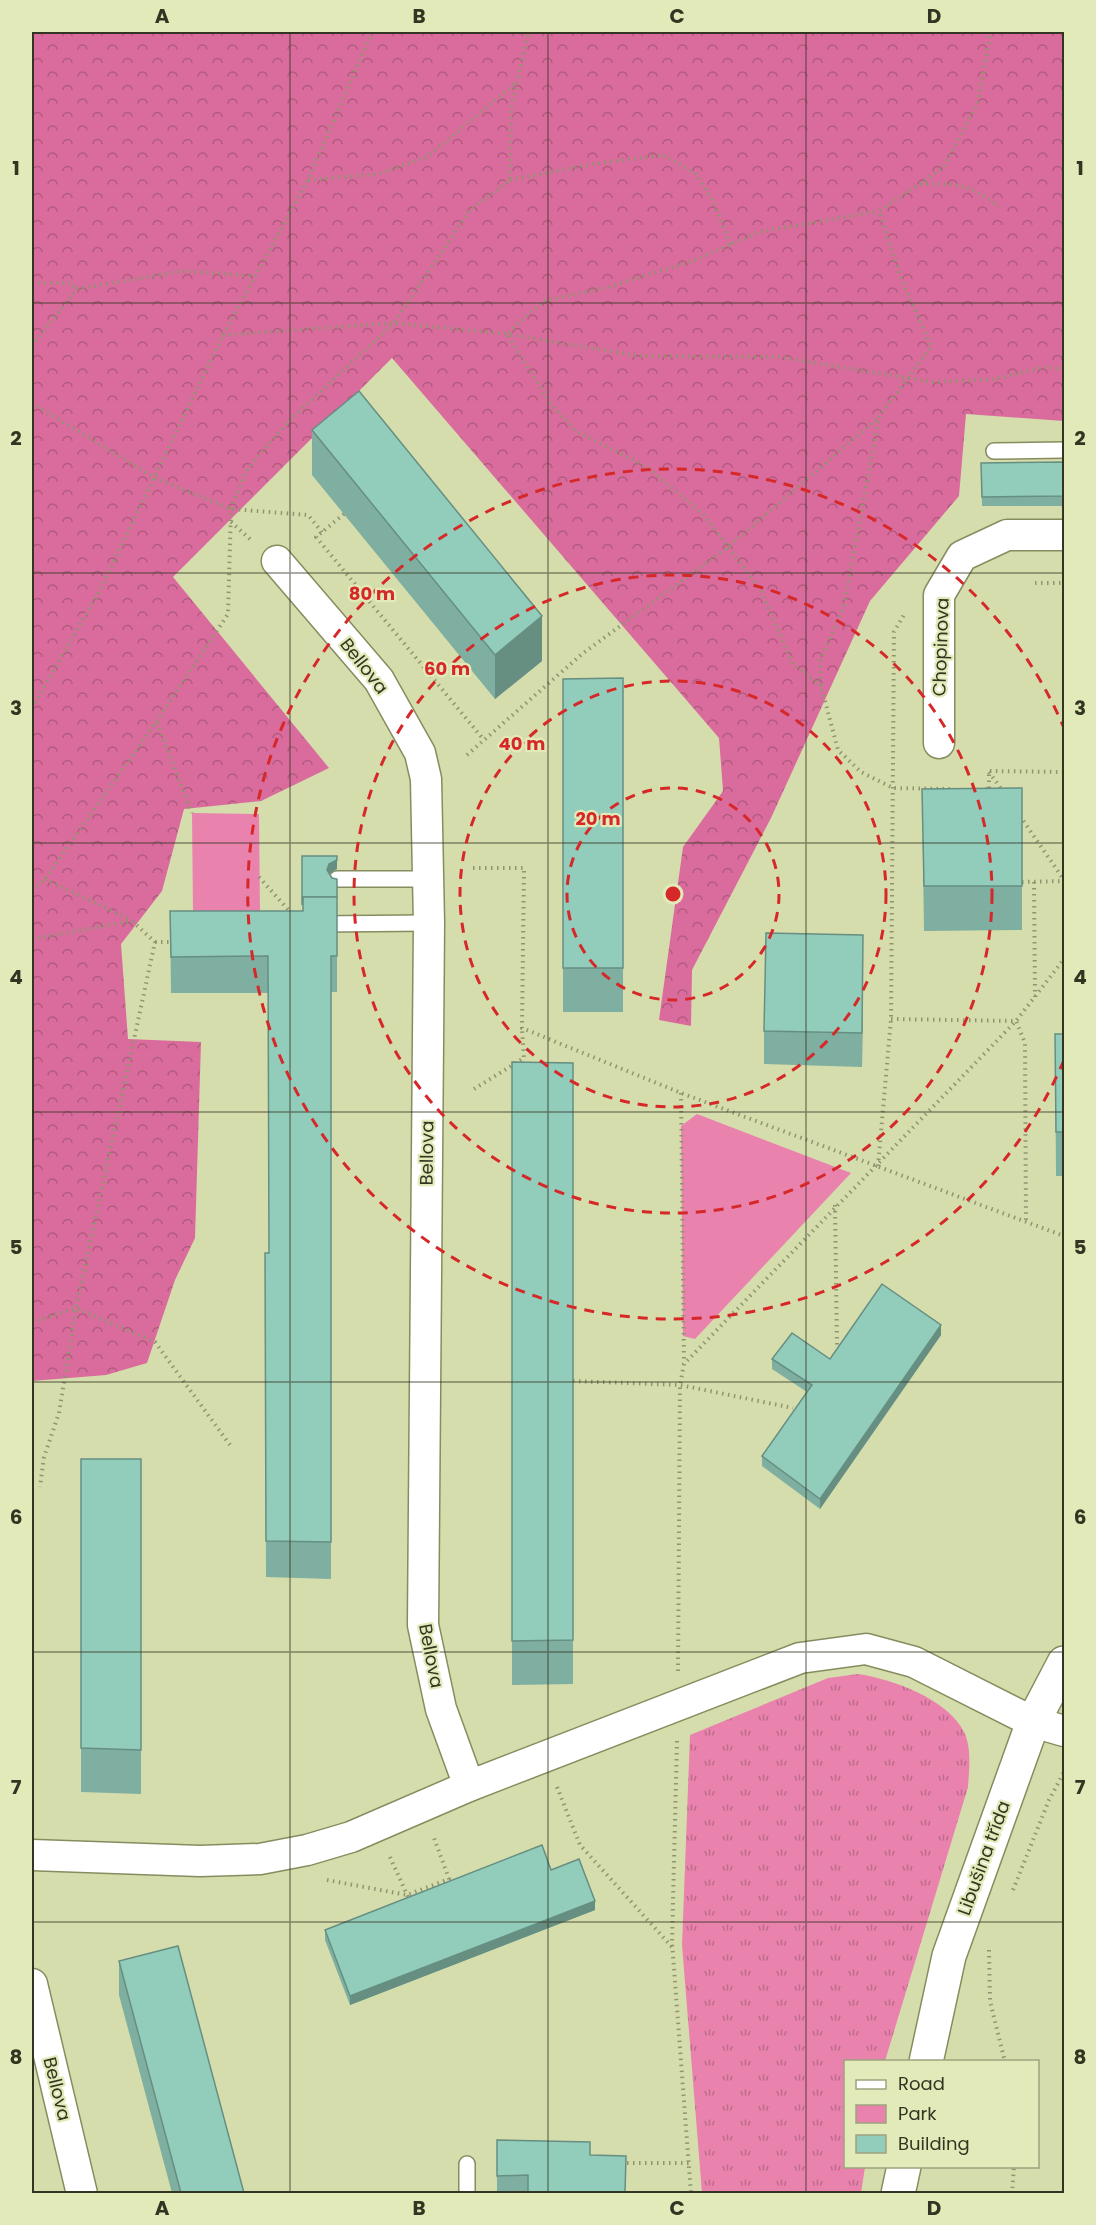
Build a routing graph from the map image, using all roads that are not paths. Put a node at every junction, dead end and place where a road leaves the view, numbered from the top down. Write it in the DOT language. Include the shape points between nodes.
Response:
graph roads {
  1 [pos="1065,450"];
  2 [pos="994,451"];
  3 [pos="1065,535"];
  4 [pos="277,561"];
  5 [pos="939,743"];
  6 [pos="337,879"];
  7 [pos="429,879"];
  8 [pos="429,922"];
  9 [pos="302,924"];
  10 [pos="1065,1663"];
  11 [pos="1033,1722"];
  12 [pos="1065,1731"];
  13 [pos="469,1786"];
  14 [pos="32,1855"];
  15 [pos="32,1984"];
  16 [pos="926,2060"];
  17 [pos="467,2164"];
  18 [pos="904,2168"];
  19 [pos="82,2193"];
  20 [pos="467,2193"];
  21 [pos="898,2193"];
  1 -- 2 [label="lane"];
  3 -- 5 [label="street, Chopinova" via="1007,535 962,556 939,595"];
  4 -- 7 [label="street, Bellova" via="379,680 420,753 426,779"];
  6 -- 7 [label="lane"];
  7 -- 8 [label="street, Bellova"];
  8 -- 9 [label="lane"];
  8 -- 13 [label="street, Bellova" via="423,1625 441,1708"];
  10 -- 11 [label="street, Libušina třída"];
  11 -- 12 [label="street"];
  11 -- 13 [label="street" via="914,1662 866,1649 800,1658"];
  11 -- 16 [label="street, Libušina třída" via="949,1956"];
  13 -- 14 [label="street" via="351,1837 260,1859 131,1860"];
  15 -- 19 [label="street, Bellova"];
  17 -- 20 [label="lane"];
  18 -- 21 [label="street"];
}
